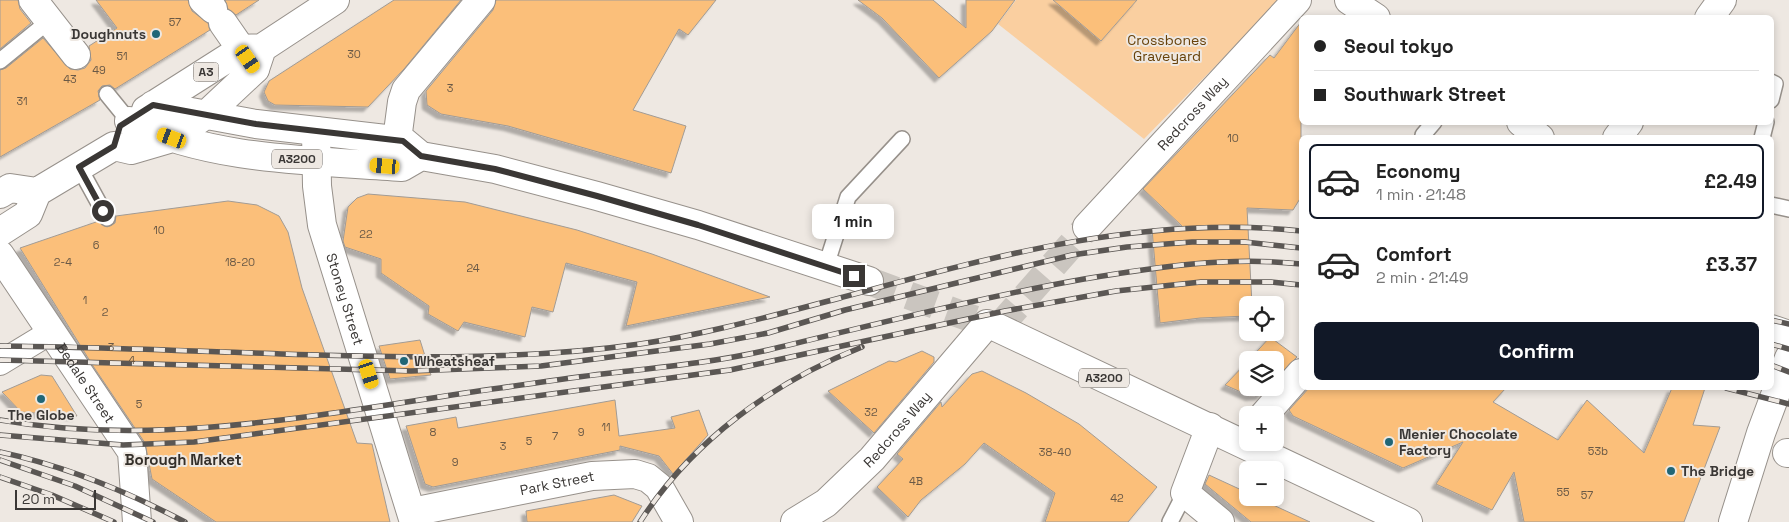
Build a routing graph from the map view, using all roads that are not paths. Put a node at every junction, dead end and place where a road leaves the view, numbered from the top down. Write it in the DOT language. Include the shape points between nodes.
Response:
graph roads {
  1 [pos="33,0"];
  2 [pos="335,0"];
  3 [pos="481,0"];
  4 [pos="1297,0"];
  5 [pos="1349,0"];
  6 [pos="1722,0"];
  7 [pos="213,10"];
  8 [pos="1372,15"];
  9 [pos="1711,15"];
  10 [pos="49,21"];
  11 [pos="76,55"];
  12 [pos="253,55"];
  13 [pos="0,61"];
  14 [pos="107,94"];
  15 [pos="153,105"];
  16 [pos="207,114"];
  17 [pos="128,120"];
  18 [pos="1432,125"];
  19 [pos="316,132"];
  20 [pos="1424,135"];
  21 [pos="172,138"];
  22 [pos="902,139"];
  23 [pos="397,140"];
  24 [pos="114,146"];
  25 [pos="421,156"];
  26 [pos="316,160"];
  27 [pos="79,167"];
  28 [pos="37,192"];
  29 [pos="0,194"];
  30 [pos="1774,206"];
  31 [pos="1789,209"];
  32 [pos="107,218"];
  33 [pos="1087,227"];
  34 [pos="0,232"];
  35 [pos="0,255"];
  36 [pos="826,266"];
  37 [pos="868,281"];
  38 [pos="1774,330"];
  39 [pos="51,332"];
  40 [pos="1789,335"];
  41 [pos="1789,358"];
  42 [pos="0,363"];
  43 [pos="1299,375"];
  44 [pos="1272,406"];
  45 [pos="1210,427"];
  46 [pos="1239,437"];
  47 [pos="1268,451"];
  48 [pos="1185,493"];
  49 [pos="413,517"];
  50 [pos="137,522"];
  51 [pos="679,522"];
  52 [pos="795,522"];
  53 [pos="1170,522"];
  54 [pos="1220,522"];
  55 [pos="1408,522"];
  56 [pos="1733,522"];
  1 -- 10 [label="main road"];
  2 -- 12 [label="main road, A3"];
  3 -- 23 [label="main road" via="406,90"];
  4 -- 33 [label="main road, Redcross Way"];
  5 -- 8 [label="main road"];
  6 -- 9 [label="main road"];
  7 -- 12 [label="main road"];
  10 -- 11 [label="main road"];
  10 -- 13 [label="lane"];
  12 -- 15 [label="main road, A3"];
  12 -- 16 [label="main road, A3"];
  14 -- 17 [label="lane"];
  15 -- 16 [label="main road, A3200"];
  15 -- 17 [label="main road, A3"];
  16 -- 19 [label="main road, A3200"];
  16 -- 21 [label="main road, A3"];
  17 -- 21 [label="main road, A3200"];
  17 -- 24 [label="main road, A3" via="120,126"];
  18 -- 20 [label="lane"];
  19 -- 23 [label="main road, A3200"];
  19 -- 26 [label="main road, Stoney Street"];
  21 -- 24 [label="main road, A3" via="131,150"];
  21 -- 26 [label="main road, A3200" via="246,155"];
  22 -- 36 [label="lane" via="848,197"];
  23 -- 25 [label="main road, A3200"];
  24 -- 27 [label="main road"];
  25 -- 26 [label="main road, A3200" via="402,167"];
  25 -- 36 [label="main road, A3200" via="495,169 597,196"];
  26 -- 49 [label="main road, Stoney Street" via="322,225"];
  27 -- 28 [label="main road"];
  27 -- 32 [label="lane"];
  28 -- 29 [label="main road" via="10,188"];
  28 -- 34 [label="main road" via="28,214"];
  30 -- 31 [label="lane"];
  35 -- 39 [label="main road, Bedale Street"];
  36 -- 37 [label="main road, A3200"];
  38 -- 40 [label="main road"];
  39 -- 42 [label="street"];
  39 -- 50 [label="main road, Bedale Street" via="132,452"];
  41 -- 56 [label="main road"];
  43 -- 44 [label="main road"];
  45 -- 46 [label="main road, A3200"];
  45 -- 48 [label="main road"];
  45 -- 52 [label="main road, Redcross Way / A3200" via="993,326 872,459 826,503"];
  47 -- 55 [label="main road, A3200"];
  48 -- 53 [label="lane"];
  48 -- 54 [label="main road"];
  49 -- 51 [label="main road, Park Street" via="592,476 635,474 648,478 659,487"];
}
